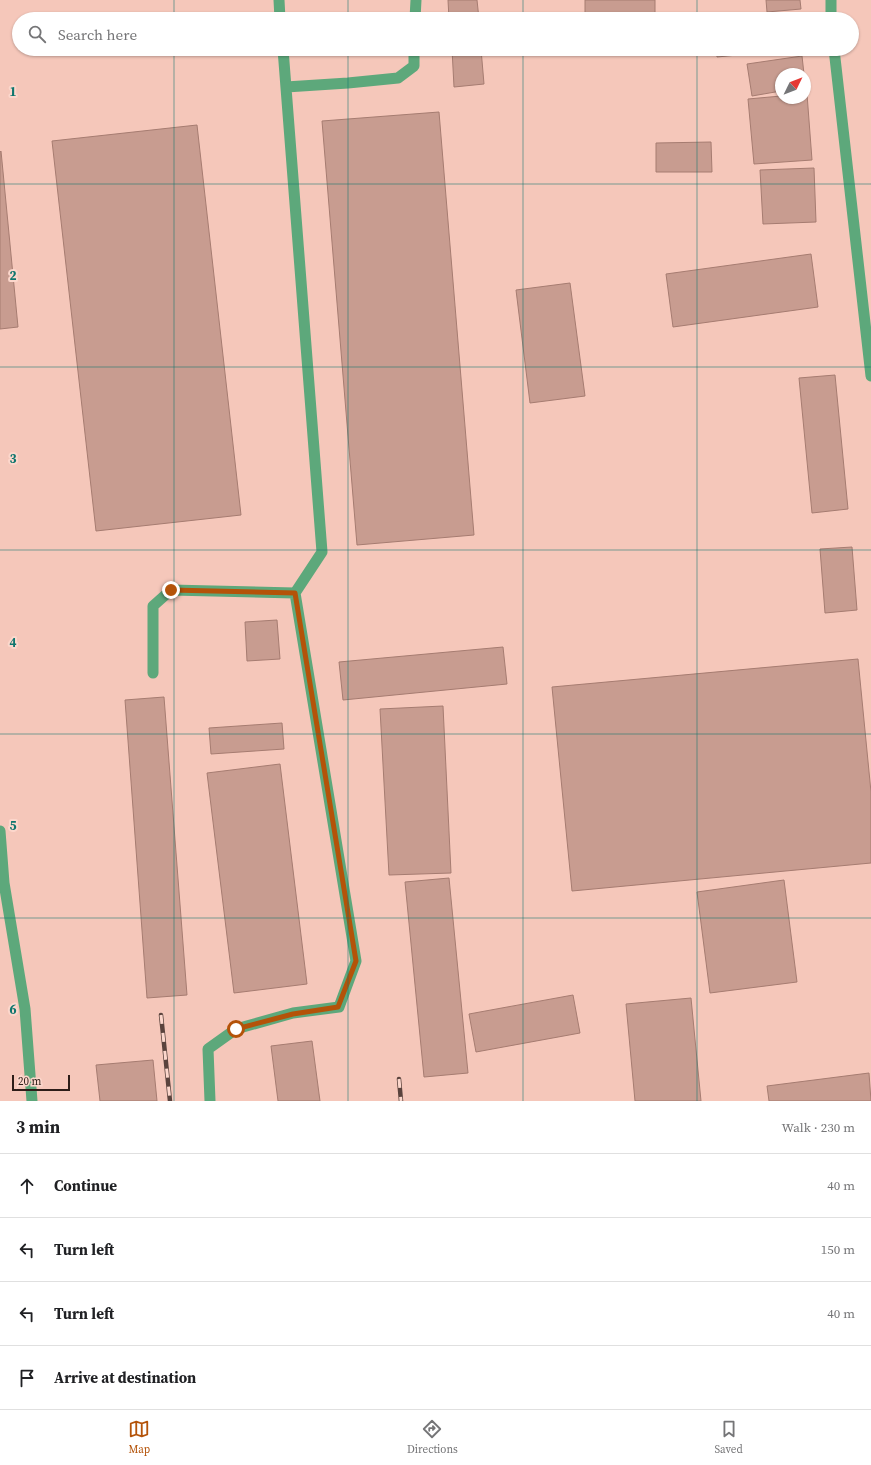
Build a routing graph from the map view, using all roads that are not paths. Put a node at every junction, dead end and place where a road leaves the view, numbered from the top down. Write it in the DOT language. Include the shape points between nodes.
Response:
graph roads {
  1 [pos="279,0"];
  2 [pos="416,0"];
  3 [pos="831,0"];
  4 [pos="280,12"];
  5 [pos="415,12"];
  6 [pos="831,12"];
  7 [pos="283,56"];
  8 [pos="414,56"];
  9 [pos="835,56"];
  10 [pos="286,87"];
  11 [pos="871,376"];
  12 [pos="295,593"];
  13 [pos="153,673"];
  14 [pos="0,831"];
  15 [pos="2,885"];
  16 [pos="32,1101"];
  17 [pos="210,1101"];
  1 -- 4 [label="lane"];
  2 -- 5 [label="lane"];
  3 -- 6 [label="lane"];
  7 -- 10 [label="lane"];
  8 -- 10 [label="lane" via="414,66 398,78"];
  9 -- 11 [label="lane"];
  10 -- 12 [label="lane" via="322,552"];
  12 -- 13 [label="lane" via="171,590 153,606"];
  12 -- 17 [label="lane" via="356,961 338,1007 293,1014 236,1029 208,1049"];
  14 -- 15 [label="lane"];
  15 -- 16 [label="lane" via="25,1009"];
}
